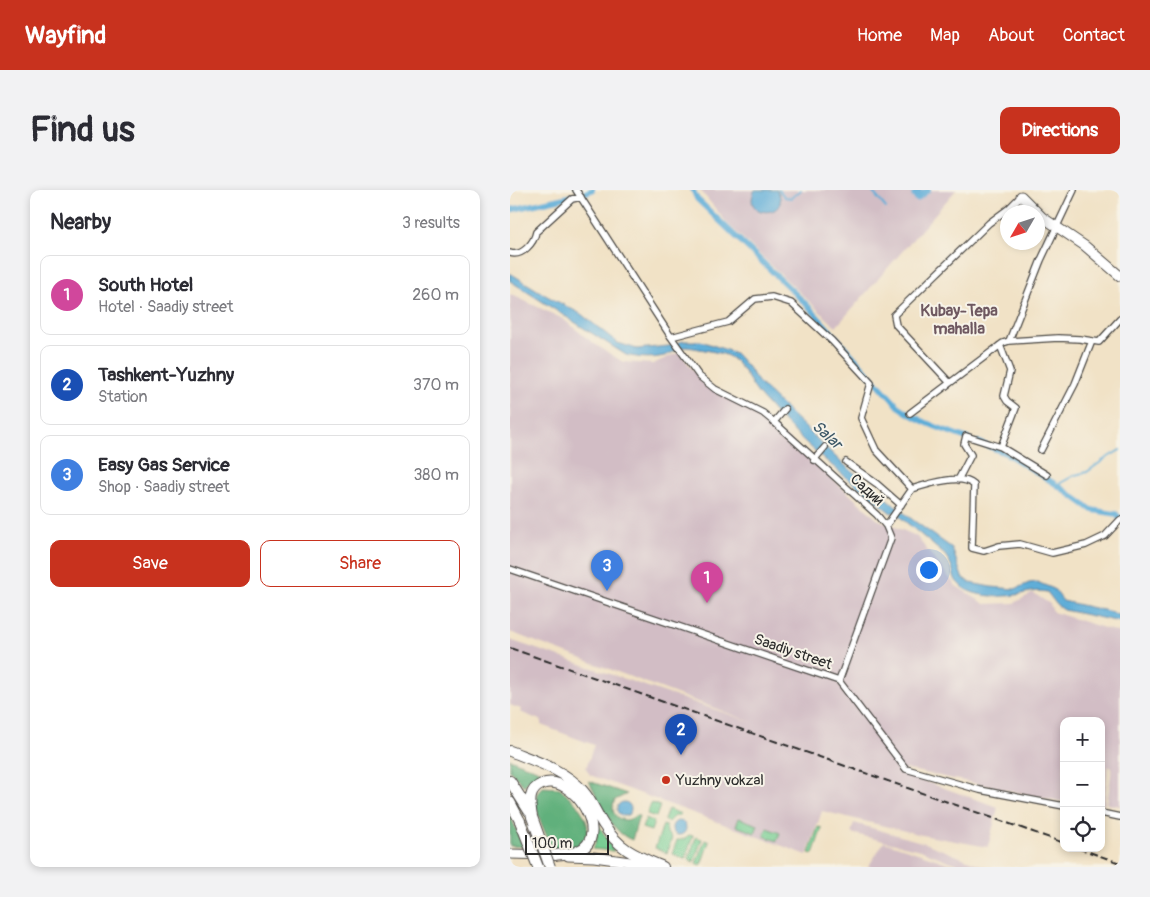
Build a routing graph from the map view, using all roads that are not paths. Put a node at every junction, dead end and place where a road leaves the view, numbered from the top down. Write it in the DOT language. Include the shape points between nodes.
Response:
graph roads {
  1 [pos="576,190"];
  2 [pos="1074,190"];
  3 [pos="1021,196"];
  4 [pos="580,197"];
  5 [pos="1056,228"];
  6 [pos="510,253"];
  7 [pos="1120,276"];
  8 [pos="1120,319"];
  9 [pos="672,339"];
  10 [pos="1009,341"];
  11 [pos="1092,341"];
  12 [pos="1000,345"];
  13 [pos="950,383"];
  14 [pos="785,409"];
  15 [pos="910,413"];
  16 [pos="774,422"];
  17 [pos="825,447"];
  18 [pos="1001,447"];
  19 [pos="1041,450"];
  20 [pos="814,460"];
  21 [pos="846,462"];
  22 [pos="1047,475"];
  23 [pos="958,480"];
  24 [pos="912,489"];
  25 [pos="901,506"];
  26 [pos="1119,520"];
  27 [pos="886,526"];
  28 [pos="510,569"];
  29 [pos="839,681"];
  30 [pos="510,751"];
  31 [pos="510,781"];
  32 [pos="510,802"];
  33 [pos="1060,805"];
  34 [pos="1105,814"];
  35 [pos="532,817"];
  36 [pos="1120,817"];
  37 [pos="510,854"];
  38 [pos="555,855"];
  39 [pos="538,867"];
  40 [pos="550,867"];
  41 [pos="663,867"];
  1 -- 4 [label="street, Садий"];
  2 -- 5 [label="street"];
  3 -- 5 [label="main road"];
  3 -- 13 [label="street" via="896,312 896,325"];
  4 -- 6 [label="street" via="572,199 536,232 522,253"];
  4 -- 9 [label="street, Садий"];
  5 -- 7 [label="main road" via="1085,246"];
  5 -- 10 [label="street"];
  8 -- 11 [label="street" via="1099,342"];
  9 -- 16 [label="street, Садий" via="699,376 715,389"];
  9 -- 24 [label="street" via="728,322 756,299 772,297 791,303 871,383 861,418 876,450"];
  10 -- 11 [label="street" via="1058,338"];
  10 -- 12 [label="street"];
  11 -- 19 [label="street" via="1075,384"];
  12 -- 13 [label="street"];
  12 -- 18 [label="street" via="1010,371 1004,396 1016,408"];
  13 -- 15 [label="street"];
  14 -- 16 [label="street"];
  16 -- 20 [label="street, Садий"];
  17 -- 20 [label="street"];
  18 -- 22 [label="street"];
  18 -- 23 [label="street" via="966,436 964,444 971,455"];
  20 -- 27 [label="street, Садий"];
  21 -- 25 [label="street"];
  23 -- 24 [label="street"];
  23 -- 26 [label="street" via="970,481 974,486 972,548 984,551 1020,544 1052,553 1105,536"];
  24 -- 25 [label="street"];
  25 -- 27 [label="street"];
  27 -- 29 [label="street, Садий" via="890,538"];
  28 -- 29 [label="street, Saadiy street"];
  29 -- 33 [label="street, Saadiy street" via="906,769 980,790"];
  30 -- 41 [label="highway" via="573,782 583,791 618,845"];
  31 -- 35 [label="highway"];
  32 -- 39 [label="highway, bridge"];
  34 -- 36 [label="street"];
  35 -- 38 [label="highway" via="531,794 537,787 550,782 568,788 586,808 592,833 588,843 577,851"];
  35 -- 40 [label="highway, bridge"];
  37 -- 38 [label="main road"];
  38 -- 41 [label="main road"];
}
